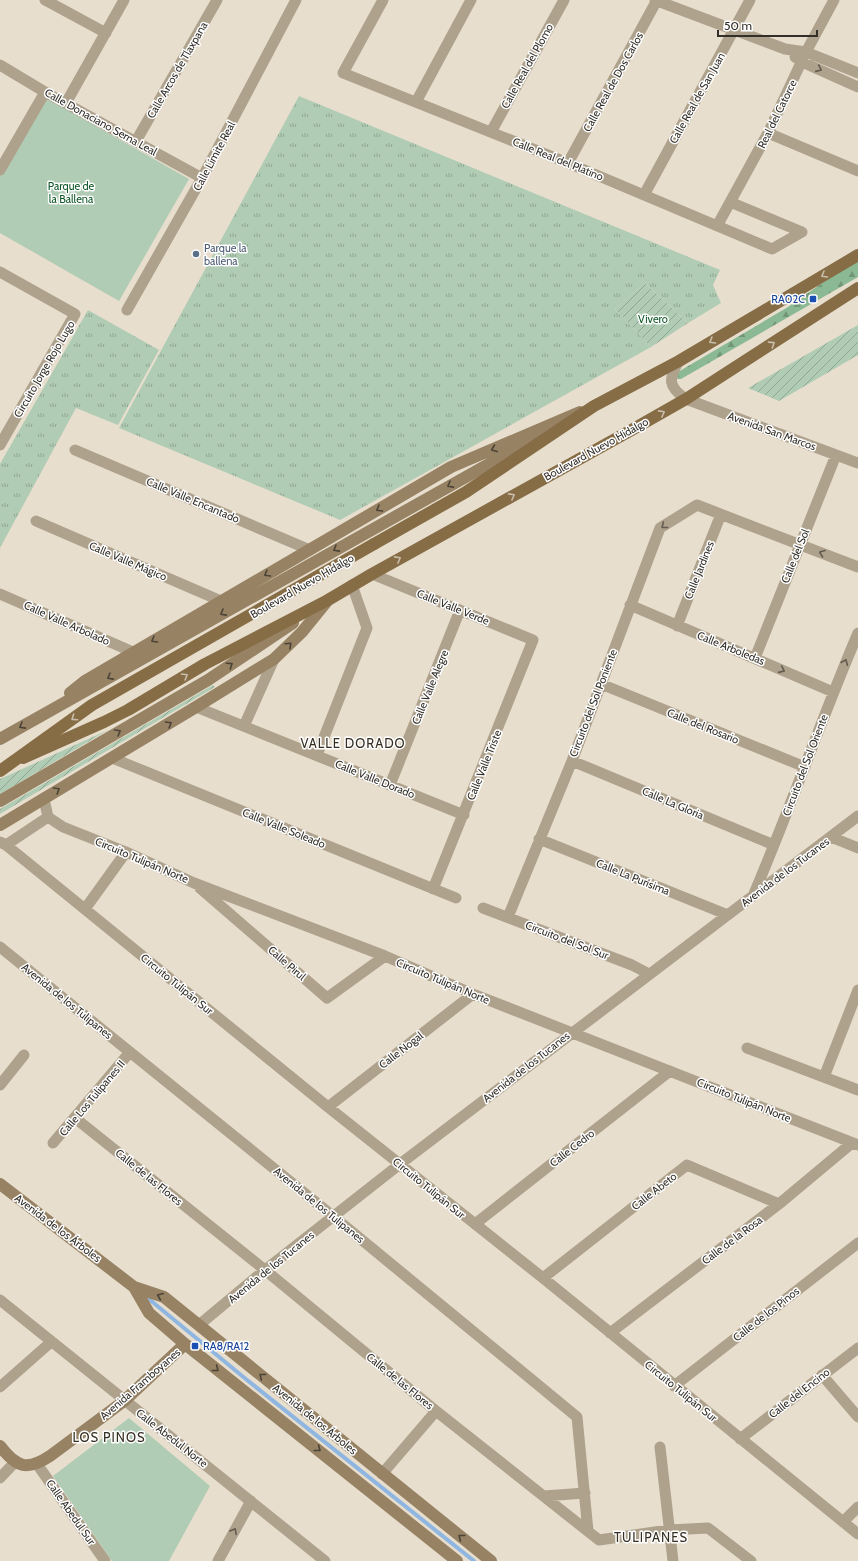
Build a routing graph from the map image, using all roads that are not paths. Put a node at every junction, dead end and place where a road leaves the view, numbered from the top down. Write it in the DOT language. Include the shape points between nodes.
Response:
graph roads {
  1 [pos="45,0"];
  2 [pos="124,0"];
  3 [pos="217,0"];
  4 [pos="296,0"];
  5 [pos="383,0"];
  6 [pos="471,0"];
  7 [pos="564,0"];
  8 [pos="656,0"];
  9 [pos="750,0"];
  10 [pos="834,0"];
  11 [pos="734,30"];
  12 [pos="106,33"];
  13 [pos="804,57"];
  14 [pos="0,64"];
  15 [pos="858,73"];
  16 [pos="858,87"];
  17 [pos="45,92"];
  18 [pos="416,102"];
  19 [pos="66,103"];
  20 [pos="491,132"];
  21 [pos="768,133"];
  22 [pos="136,141"];
  23 [pos="568,163"];
  24 [pos="0,170"];
  25 [pos="858,171"];
  26 [pos="202,178"];
  27 [pos="644,196"];
  28 [pos="730,202"];
  29 [pos="716,226"];
  30 [pos="858,255"];
  31 [pos="0,272"];
  32 [pos="858,288"];
  33 [pos="127,310"];
  34 [pos="679,361"];
  35 [pos="686,399"];
  36 [pos="594,406"];
  37 [pos="0,445"];
  38 [pos="75,450"];
  39 [pos="836,455"];
  40 [pos="858,463"];
  41 [pos="721,514"];
  42 [pos="36,521"];
  43 [pos="800,545"];
  44 [pos="310,550"];
  45 [pos="858,567"];
  46 [pos="372,574"];
  47 [pos="352,585"];
  48 [pos="0,594"];
  49 [pos="328,600"];
  50 [pos="221,601"];
  51 [pos="630,605"];
  52 [pos="460,610"];
  53 [pos="677,626"];
  54 [pos="858,633"];
  55 [pos="534,640"];
  56 [pos="133,652"];
  57 [pos="755,658"];
  58 [pos="274,659"];
  59 [pos="601,684"];
  60 [pos="833,692"];
  61 [pos="196,707"];
  62 [pos="44,714"];
  63 [pos="244,726"];
  64 [pos="0,739"];
  65 [pos="317,755"];
  66 [pos="112,758"];
  67 [pos="572,761"];
  68 [pos="805,768"];
  69 [pos="0,769"];
  70 [pos="390,785"];
  71 [pos="44,799"];
  72 [pos="0,801"];
  73 [pos="464,815"];
  74 [pos="858,816"];
  75 [pos="48,817"];
  76 [pos="0,825"];
  77 [pos="831,837"];
  78 [pos="538,839"];
  79 [pos="3,844"];
  80 [pos="774,845"];
  81 [pos="858,848"];
  82 [pos="126,852"];
  83 [pos="194,883"];
  84 [pos="433,890"];
  85 [pos="752,897"];
  86 [pos="456,898"];
  87 [pos="483,908"];
  88 [pos="85,909"];
  89 [pos="728,915"];
  90 [pos="508,917"];
  91 [pos="0,947"];
  92 [pos="385,956"];
  93 [pos="649,974"];
  94 [pos="858,990"];
  95 [pos="473,994"];
  96 [pos="572,1032"];
  97 [pos="747,1048"];
  98 [pos="130,1052"];
  99 [pos="24,1055"];
  100 [pos="670,1071"];
  101 [pos="824,1077"];
  102 [pos="0,1085"];
  103 [pos="858,1090"];
  104 [pos="328,1107"];
  105 [pos="75,1118"];
  106 [pos="53,1144"];
  107 [pos="855,1144"];
  108 [pos="400,1164"];
  109 [pos="0,1184"];
  110 [pos="779,1204"];
  111 [pos="334,1217"];
  112 [pos="475,1224"];
  113 [pos="858,1243"];
  114 [pos="265,1270"];
  115 [pos="543,1278"];
  116 [pos="134,1287"];
  117 [pos="0,1300"];
  118 [pos="199,1325"];
  119 [pos="610,1333"];
  120 [pos="51,1342"];
  121 [pos="185,1344"];
  122 [pos="858,1348"];
  123 [pos="822,1375"];
  124 [pos="0,1386"];
  125 [pos="674,1386"];
  126 [pos="124,1401"];
  127 [pos="436,1411"];
  128 [pos="858,1417"];
  129 [pos="740,1439"];
  130 [pos="0,1446"];
  131 [pos="660,1447"];
  132 [pos="16,1461"];
  133 [pos="37,1464"];
  134 [pos="382,1474"];
  135 [pos="0,1478"];
  136 [pos="585,1493"];
  137 [pos="544,1496"];
  138 [pos="251,1501"];
  139 [pos="858,1507"];
  140 [pos="843,1522"];
  141 [pos="669,1530"];
  142 [pos="588,1531"];
  143 [pos="858,1534"];
  144 [pos="310,1556"];
  145 [pos="105,1561"];
  146 [pos="218,1561"];
  147 [pos="325,1561"];
  148 [pos="457,1561"];
  149 [pos="491,1561"];
  150 [pos="673,1561"];
  151 [pos="751,1561"];
  1 -- 12 [label="street"];
  2 -- 12 [label="street"];
  3 -- 22 [label="street, Calle Arcos de Tlaxpana"];
  4 -- 26 [label="street, Calle Límite Real"];
  5 -- 18 [label="street, Calle Real del Platino" via="342,73"];
  6 -- 18 [label="street"];
  7 -- 20 [label="street, Calle Real del Plomo"];
  8 -- 11 [label="street"];
  8 -- 23 [label="street, Calle Real de Dos Carlos"];
  9 -- 11 [label="street, Calle Real de San Juan"];
  10 -- 13 [label="street, Real del Catorce"];
  11 -- 13 [label="street"];
  11 -- 27 [label="street, Calle Real de San Juan"];
  12 -- 19 [label="street"];
  13 -- 15 [label="street"];
  13 -- 16 [label="street, one-way"];
  13 -- 21 [label="street, Real del Catorce"];
  14 -- 17 [label="street, Calle Donaciano Serna Leal"];
  17 -- 19 [label="street, Calle Donaciano Serna Leal"];
  17 -- 24 [label="street"];
  18 -- 20 [label="street, Calle Real del Platino"];
  19 -- 22 [label="street, Calle Donaciano Serna Leal"];
  20 -- 23 [label="street, Calle Real del Platino"];
  21 -- 25 [label="street"];
  21 -- 28 [label="street, Real del Catorce"];
  22 -- 26 [label="street, Calle Donaciano Serna Leal"];
  23 -- 27 [label="street, Calle Real del Platino"];
  26 -- 33 [label="street, Calle Límite Real"];
  27 -- 29 [label="street, Calle Real del Platino"];
  28 -- 29 [label="street, Real del Catorce"];
  28 -- 29 [label="street, Calle Real del Platino" via="802,232 772,249"];
  30 -- 34 [label="main road, Boulevard Nuevo Hidalgo, one-way"];
  31 -- 37 [label="street, Circuito Jorge Rojo Lugo" via="75,314"];
  35 -- 32 [label="main road, Boulevard Nuevo Hidalgo, one-way"];
  34 -- 35 [label="street" via="672,374 672,386"];
  34 -- 36 [label="main road, Boulevard Nuevo Hidalgo"];
  35 -- 39 [label="street, Avenida San Marcos"];
  46 -- 35 [label="main road, Boulevard Nuevo Hidalgo, one-way"];
  36 -- 44 [label="main road, Boulevard Nuevo Hidalgo, one-way" via="451,467"];
  36 -- 62 [label="main road, Boulevard Nuevo Hidalgo, one-way"];
  36 -- 69 [label="main road, Boulevard Nuevo Hidalgo, one-way, bridge" via="466,492 92,705"];
  38 -- 44 [label="street, Calle Valle Encantado"];
  39 -- 40 [label="street, Avenida San Marcos"];
  39 -- 43 [label="street, Calle del Sol"];
  41 -- 43 [label="street"];
  41 -- 51 [label="street, Circuito del Sol Poniente, one-way" via="697,505 660,528"];
  41 -- 53 [label="street, Calle Jardines"];
  42 -- 50 [label="street, Calle Valle Mágico"];
  45 -- 43 [label="street, one-way"];
  43 -- 57 [label="street, Calle del Sol"];
  44 -- 50 [label="main road, Boulevard Nuevo Hidalgo, one-way"];
  46 -- 47 [label="main road, Boulevard Nuevo Hidalgo"];
  46 -- 52 [label="street, Calle Valle Verde"];
  47 -- 49 [label="main road, Boulevard Nuevo Hidalgo"];
  47 -- 65 [label="street" via="367,628"];
  48 -- 56 [label="street, Calle Valle Arbolado"];
  58 -- 49 [label="main road, one-way" via="302,632"];
  69 -- 49 [label="main road, Boulevard Nuevo Hidalgo, one-way" via="104,722 205,664"];
  72 -- 49 [label="main road, Boulevard Nuevo Hidalgo, one-way" via="208,680"];
  50 -- 56 [label="main road, Boulevard Nuevo Hidalgo, one-way"];
  51 -- 53 [label="street, Calle Arboledas"];
  51 -- 59 [label="street, Circuito del Sol Poniente"];
  52 -- 55 [label="street, Calle Valle Verde"];
  52 -- 70 [label="street, Calle Valle Alegre"];
  53 -- 57 [label="street, Calle Arboledas"];
  60 -- 54 [label="street, Circuito del Sol Oriente, one-way"];
  55 -- 73 [label="street, Calle Valle Triste"];
  56 -- 62 [label="main road, Boulevard Nuevo Hidalgo" via="85,681"];
  57 -- 60 [label="street, Calle Arboledas, one-way"];
  58 -- 61 [label="main road"];
  58 -- 63 [label="street"];
  59 -- 67 [label="street, Circuito del Sol Poniente"];
  59 -- 68 [label="street, Calle del Rosario"];
  60 -- 68 [label="street, Circuito del Sol Oriente"];
  61 -- 63 [label="street, Calle Valle Dorado"];
  66 -- 61 [label="main road, one-way"];
  62 -- 64 [label="main road, Boulevard Nuevo Hidalgo, one-way"];
  63 -- 65 [label="street, Calle Valle Dorado"];
  65 -- 70 [label="street, Calle Valle Dorado"];
  71 -- 66 [label="main road, one-way"];
  66 -- 84 [label="street, Calle Valle Soleado"];
  67 -- 78 [label="street, Circuito del Sol Poniente"];
  67 -- 80 [label="street, Calle La Gloria"];
  68 -- 80 [label="street, Circuito del Sol Oriente"];
  70 -- 73 [label="street, Calle Valle Dorado"];
  71 -- 75 [label="street"];
  71 -- 76 [label="main road"];
  73 -- 84 [label="street, Calle Valle Triste"];
  74 -- 77 [label="street, Avenida de los Tucanes"];
  75 -- 79 [label="street"];
  75 -- 82 [label="street, Circuito Tulipán Norte" via="63,827"];
  77 -- 81 [label="street"];
  77 -- 85 [label="street, Avenida de los Tucanes"];
  78 -- 89 [label="street, Calle La Purísima"];
  78 -- 90 [label="street, Circuito del Sol Poniente"];
  79 -- 88 [label="street, Circuito Tulipán Sur"];
  80 -- 85 [label="street, Circuito del Sol Oriente"];
  82 -- 83 [label="street, Circuito Tulipán Norte"];
  82 -- 88 [label="street"];
  83 -- 92 [label="street, Circuito Tulipán Norte"];
  83 -- 92 [label="street, Calle Pirul" via="327,998"];
  84 -- 86 [label="street, Calle Valle Soleado"];
  85 -- 89 [label="street, Avenida de los Tucanes"];
  87 -- 90 [label="street, Circuito del Sol Sur"];
  88 -- 104 [label="street, Circuito Tulipán Sur"];
  89 -- 93 [label="street, Avenida de los Tucanes"];
  90 -- 93 [label="street, Circuito del Sol Sur"];
  91 -- 98 [label="street, Avenida de los Tulipanes"];
  92 -- 95 [label="street, Circuito Tulipán Norte"];
  93 -- 96 [label="street, Avenida de los Tucanes"];
  94 -- 101 [label="street"];
  95 -- 96 [label="street, Circuito Tulipán Norte"];
  95 -- 104 [label="street, Calle Nogal"];
  96 -- 100 [label="street, Circuito Tulipán Norte"];
  96 -- 108 [label="street, Avenida de los Tucanes"];
  97 -- 101 [label="street"];
  98 -- 105 [label="street, Calle Los Tulipanes II"];
  98 -- 111 [label="street, Avenida de los Tulipanes"];
  99 -- 102 [label="street"];
  100 -- 107 [label="street, Circuito Tulipán Norte"];
  100 -- 112 [label="street, Calle Cedro"];
  101 -- 103 [label="street"];
  104 -- 108 [label="street, Circuito Tulipán Sur"];
  105 -- 106 [label="street, Calle Los Tulipanes II"];
  105 -- 114 [label="street, Calle de las Flores"];
  107 -- 110 [label="street, Calle de la Rosa"];
  108 -- 111 [label="street, Avenida de los Tucanes"];
  108 -- 112 [label="street, Circuito Tulipán Sur"];
  109 -- 116 [label="main road, Avenida de los Árboles"];
  110 -- 115 [label="street, Calle Abeto" via="687,1166"];
  110 -- 119 [label="street, Calle de la Rosa"];
  111 -- 114 [label="street, Avenida de los Tucanes"];
  111 -- 136 [label="street, Avenida de los Tulipanes" via="577,1417"];
  112 -- 115 [label="street, Circuito Tulipán Sur"];
  113 -- 125 [label="street, Calle de los Pinos"];
  114 -- 118 [label="street, Avenida de los Tucanes"];
  114 -- 127 [label="street, Calle de las Flores"];
  115 -- 119 [label="street, Circuito Tulipán Sur"];
  118 -- 116 [label="main road, Avenida de los Árboles, one-way" via="164,1297"];
  116 -- 121 [label="main road, Avenida de los Árboles" via="149,1312"];
  117 -- 120 [label="street, Calle Abedul Norte"];
  134 -- 118 [label="main road, Avenida de los Árboles, one-way"];
  119 -- 125 [label="street, Circuito Tulipán Sur"];
  120 -- 124 [label="street"];
  120 -- 126 [label="street, Calle Abedul Norte"];
  121 -- 126 [label="main road, Avenida Framboyanes"];
  121 -- 148 [label="main road, Avenida de los Árboles, one-way"];
  122 -- 123 [label="street, Calle del Encino"];
  123 -- 128 [label="street"];
  123 -- 129 [label="street, Calle del Encino"];
  125 -- 129 [label="street, Circuito Tulipán Sur"];
  126 -- 133 [label="main road, Avenida Framboyanes"];
  126 -- 138 [label="street, Calle Abedul Norte"];
  127 -- 134 [label="street"];
  127 -- 137 [label="street, Calle de las Flores"];
  129 -- 140 [label="street, Circuito Tulipán Sur"];
  130 -- 132 [label="main road"];
  131 -- 141 [label="street"];
  132 -- 133 [label="main road" via="26,1467"];
  132 -- 135 [label="street"];
  133 -- 145 [label="street, Calle Abedul Sur"];
  149 -- 134 [label="main road, Avenida de los Árboles, one-way"];
  136 -- 137 [label="street"];
  136 -- 142 [label="street, Avenida de los Tulipanes"];
  137 -- 142 [label="street, Calle de las Flores"];
  138 -- 144 [label="street, Calle Abedul Norte"];
  146 -- 138 [label="street, one-way"];
  139 -- 140 [label="street"];
  140 -- 143 [label="street, Circuito Tulipán Sur"];
  141 -- 142 [label="street, Calle de las Flores" via="599,1540"];
  141 -- 150 [label="street"];
  141 -- 151 [label="street, Calle de las Flores" via="708,1528"];
  144 -- 147 [label="street, Calle Abedul Norte"];
}
